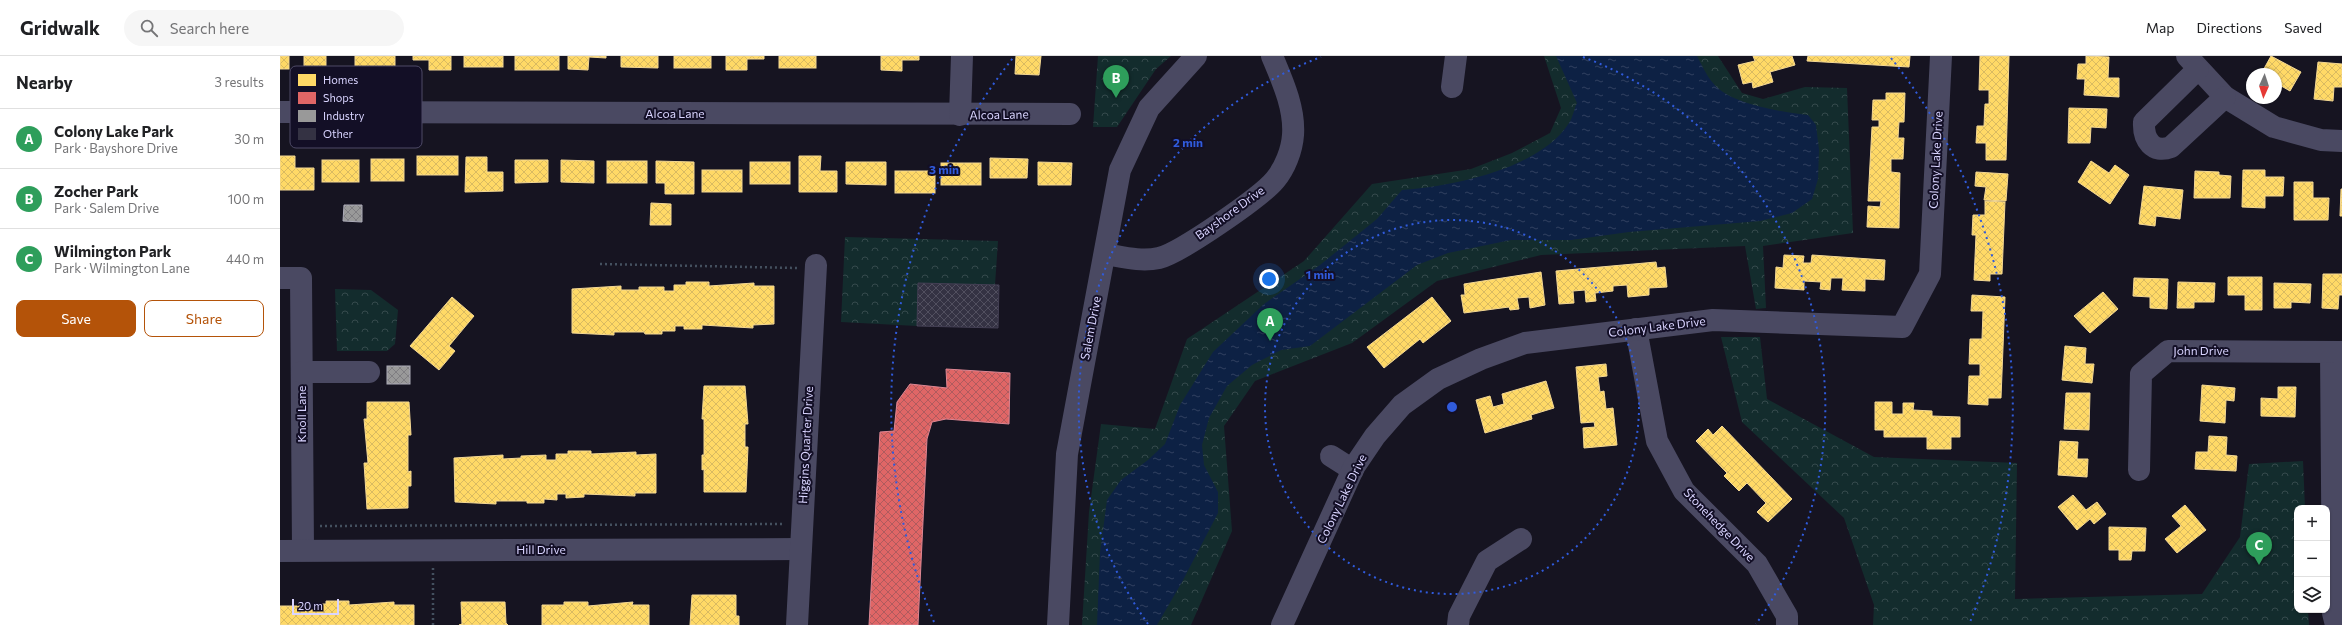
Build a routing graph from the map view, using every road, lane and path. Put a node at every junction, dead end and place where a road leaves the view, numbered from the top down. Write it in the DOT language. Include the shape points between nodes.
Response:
graph roads {
  1 [pos="962,56"];
  2 [pos="1196,56"];
  3 [pos="1272,56"];
  4 [pos="1456,56"];
  5 [pos="1941,56"];
  6 [pos="2193,62"];
  7 [pos="1452,87"];
  8 [pos="2224,98"];
  9 [pos="280,112"];
  10 [pos="290,112"];
  11 [pos="422,113"];
  12 [pos="1070,114"];
  13 [pos="960,115"];
  14 [pos="2342,141"];
  15 [pos="1105,254"];
  16 [pos="600,264"];
  17 [pos="816,266"];
  18 [pos="280,278"];
  19 [pos="1636,329"];
  20 [pos="2337,352"];
  21 [pos="302,372"];
  22 [pos="369,372"];
  23 [pos="1331,456"];
  24 [pos="1353,470"];
  25 [pos="2139,470"];
  26 [pos="802,524"];
  27 [pos="303,526"];
  28 [pos="1521,539"];
  29 [pos="801,549"];
  30 [pos="303,550"];
  31 [pos="433,550"];
  32 [pos="2337,550"];
  33 [pos="280,551"];
  34 [pos="433,625"];
  35 [pos="797,625"];
  36 [pos="1058,625"];
  37 [pos="1282,625"];
  38 [pos="1458,625"];
  39 [pos="1787,625"];
  40 [pos="2336,625"];
  1 -- 13 [label="street"];
  2 -- 15 [label="street, Salem Drive" via="1149,108 1120,170"];
  3 -- 15 [label="street, Bayshore Drive" via="1284,84 1293,124 1290,149 1281,172 1261,193 1172,253 1147,260"];
  4 -- 7 [label="street"];
  5 -- 19 [label="street, Colony Lake Drive" via="1930,274 1902,326 1713,320"];
  6 -- 8 [label="street"];
  6 -- 8 [label="street" via="2144,122 2144,137 2147,142 2164,150 2171,147"];
  8 -- 14 [label="street" via="2274,127 2320,140"];
  9 -- 10 [label="street, Alcoa Lane"];
  11 -- 13 [label="street, Alcoa Lane"];
  12 -- 13 [label="street, Alcoa Lane"];
  15 -- 36 [label="street, Salem Drive" via="1067,454"];
  16 -- 17 [label="path"];
  17 -- 26 [label="street, Higgins Quarter Drive"];
  18 -- 21 [label="street, Knoll Lane" via="301,278"];
  19 -- 24 [label="street, Colony Lake Drive" via="1525,343 1481,358 1438,379 1402,405 1375,436"];
  19 -- 39 [label="street, Stonehedge Drive" via="1657,441 1684,491 1757,564 1787,616"];
  20 -- 25 [label="street, John Drive" via="2168,351 2141,374"];
  20 -- 32 [label="street"];
  21 -- 22 [label="street"];
  21 -- 27 [label="street, Knoll Lane"];
  23 -- 24 [label="street"];
  24 -- 37 [label="street, Colony Lake Drive"];
  26 -- 27 [label="path"];
  26 -- 29 [label="street, Higgins Quarter Drive"];
  27 -- 30 [label="street, Knoll Lane"];
  28 -- 38 [label="street" via="1487,561 1459,616"];
  29 -- 31 [label="street, Hill Drive"];
  29 -- 35 [label="street, Higgins Quarter Drive"];
  30 -- 31 [label="street, Hill Drive"];
  30 -- 33 [label="street, Hill Drive"];
  31 -- 34 [label="path"];
  32 -- 40 [label="street" via="2333,613"];
}
